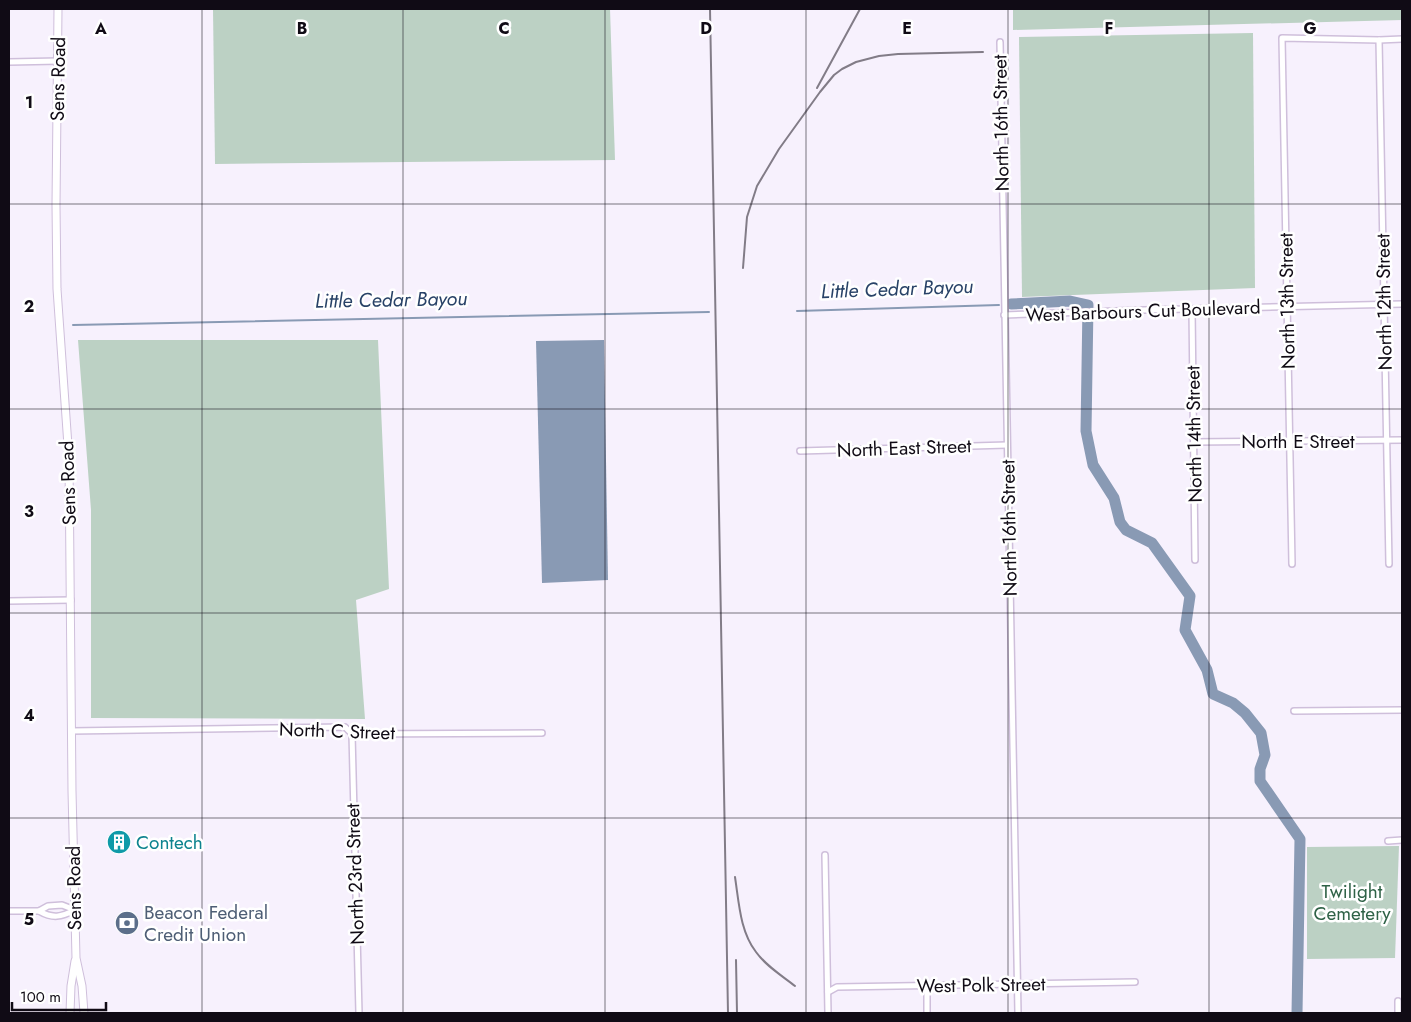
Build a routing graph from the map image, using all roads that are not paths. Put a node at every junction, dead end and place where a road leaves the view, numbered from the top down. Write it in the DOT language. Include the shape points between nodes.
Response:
graph roads {
  1 [pos="58,9"];
  2 [pos="1402,39"];
  3 [pos="1379,40"];
  4 [pos="1000,42"];
  5 [pos="59,61"];
  6 [pos="9,62"];
  7 [pos="1384,304"];
  8 [pos="1402,304"];
  9 [pos="1287,308"];
  10 [pos="1192,309"];
  11 [pos="1004,315"];
  12 [pos="1402,440"];
  13 [pos="1290,441"];
  14 [pos="1386,441"];
  15 [pos="1194,442"];
  16 [pos="1007,445"];
  17 [pos="800,451"];
  18 [pos="1195,560"];
  19 [pos="1292,564"];
  20 [pos="1389,564"];
  21 [pos="71,600"];
  22 [pos="9,601"];
  23 [pos="1294,710"];
  24 [pos="1402,710"];
  25 [pos="71,731"];
  26 [pos="542,733"];
  27 [pos="352,734"];
  28 [pos="1402,840"];
  29 [pos="1388,841"];
  30 [pos="824,855"];
  31 [pos="39,910"];
  32 [pos="75,910"];
  33 [pos="9,911"];
  34 [pos="76,958"];
  35 [pos="1135,982"];
  36 [pos="1018,984"];
  37 [pos="71,986"];
  38 [pos="82,986"];
  39 [pos="927,986"];
  40 [pos="828,992"];
  41 [pos="1398,1001"];
  42 [pos="70,1013"];
  43 [pos="84,1013"];
  44 [pos="358,1013"];
  45 [pos="828,1013"];
  46 [pos="927,1013"];
  47 [pos="1018,1013"];
  48 [pos="1398,1013"];
  1 -- 5 [label="main road, Sens Road"];
  2 -- 3 [label="street"];
  3 -- 7 [label="street, North 12th Street"];
  3 -- 9 [label="street, North 13th Street" via="1282,38"];
  4 -- 11 [label="street, North 16th Street"];
  5 -- 6 [label="street"];
  5 -- 21 [label="main road, Sens Road" via="57,289 69,460"];
  7 -- 8 [label="street, West Barbours Cut Boulevard"];
  7 -- 9 [label="street, West Barbours Cut Boulevard"];
  7 -- 14 [label="street, North 12th Street"];
  9 -- 10 [label="street, West Barbours Cut Boulevard"];
  9 -- 13 [label="street, North 13th Street"];
  10 -- 11 [label="street, West Barbours Cut Boulevard"];
  10 -- 15 [label="street, North 14th Street"];
  11 -- 16 [label="street, North 16th Street"];
  12 -- 14 [label="street, North E Street"];
  13 -- 14 [label="street, North E Street"];
  13 -- 15 [label="street, North E Street"];
  13 -- 19 [label="street, North 13th Street"];
  14 -- 20 [label="street, North 12th Street"];
  15 -- 18 [label="street, North 14th Street"];
  16 -- 17 [label="street, North East Street"];
  16 -- 36 [label="street, North 16th Street"];
  21 -- 22 [label="street"];
  21 -- 25 [label="main road, Sens Road"];
  23 -- 24 [label="street"];
  25 -- 27 [label="street, North C Street" via="346,727"];
  25 -- 32 [label="main road, Sens Road"];
  26 -- 27 [label="street, North C Street"];
  27 -- 44 [label="street, North 23rd Street"];
  28 -- 29 [label="street"];
  30 -- 40 [label="street"];
  31 -- 32 [label="street" via="62,905"];
  31 -- 32 [label="street" via="48,915 62,916"];
  31 -- 33 [label="street"];
  32 -- 34 [label="main road, Sens Road"];
  34 -- 37 [label="main road"];
  34 -- 38 [label="main road"];
  35 -- 36 [label="street, West Polk Street"];
  36 -- 39 [label="street, West Polk Street"];
  36 -- 47 [label="street, North 16th Street"];
  37 -- 38 [label="main road"];
  37 -- 42 [label="main road"];
  38 -- 43 [label="main road"];
  39 -- 40 [label="street, West Polk Street" via="838,988"];
  39 -- 46 [label="street"];
  40 -- 45 [label="street"];
  41 -- 48 [label="street"];
}
